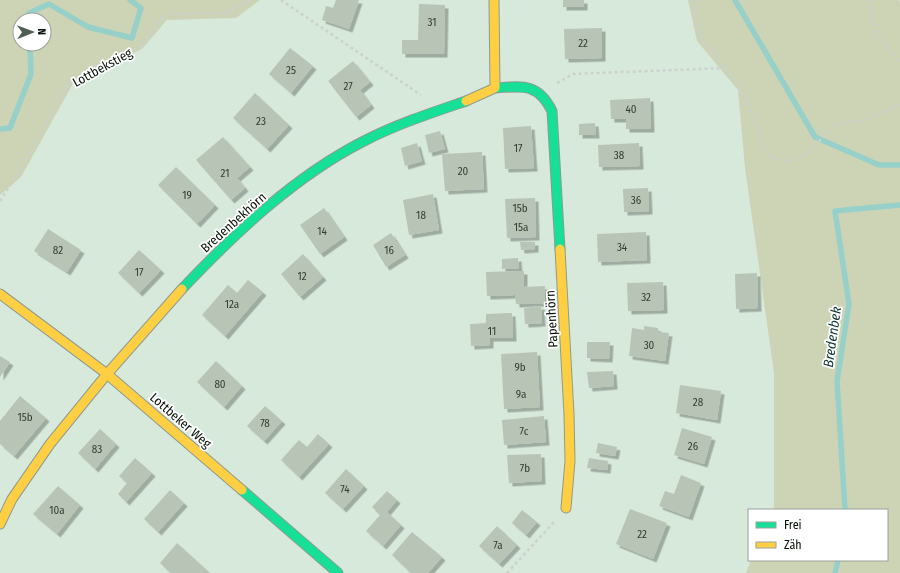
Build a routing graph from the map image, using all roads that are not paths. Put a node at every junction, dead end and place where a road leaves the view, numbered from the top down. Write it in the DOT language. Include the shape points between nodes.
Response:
graph roads {
  1 [pos="494,0"];
  2 [pos="494,88"];
  3 [pos="0,294"];
  4 [pos="107,374"];
  5 [pos="566,508"];
  6 [pos="0,524"];
  7 [pos="338,573"];
  1 -- 2 [label="street"];
  2 -- 4 [label="street, Bredenbekhörn" via="472,99 410,120 364,141 327,162 278,199 220,249"];
  2 -- 5 [label="street, Papenhörn" via="520,86 540,91 552,111 569,414 570,461"];
  3 -- 4 [label="street, Lottbeker Weg"];
  4 -- 6 [label="street, Bredenbekhörn" via="50,444 12,499"];
  4 -- 7 [label="street, Lottbeker Weg"];
}
